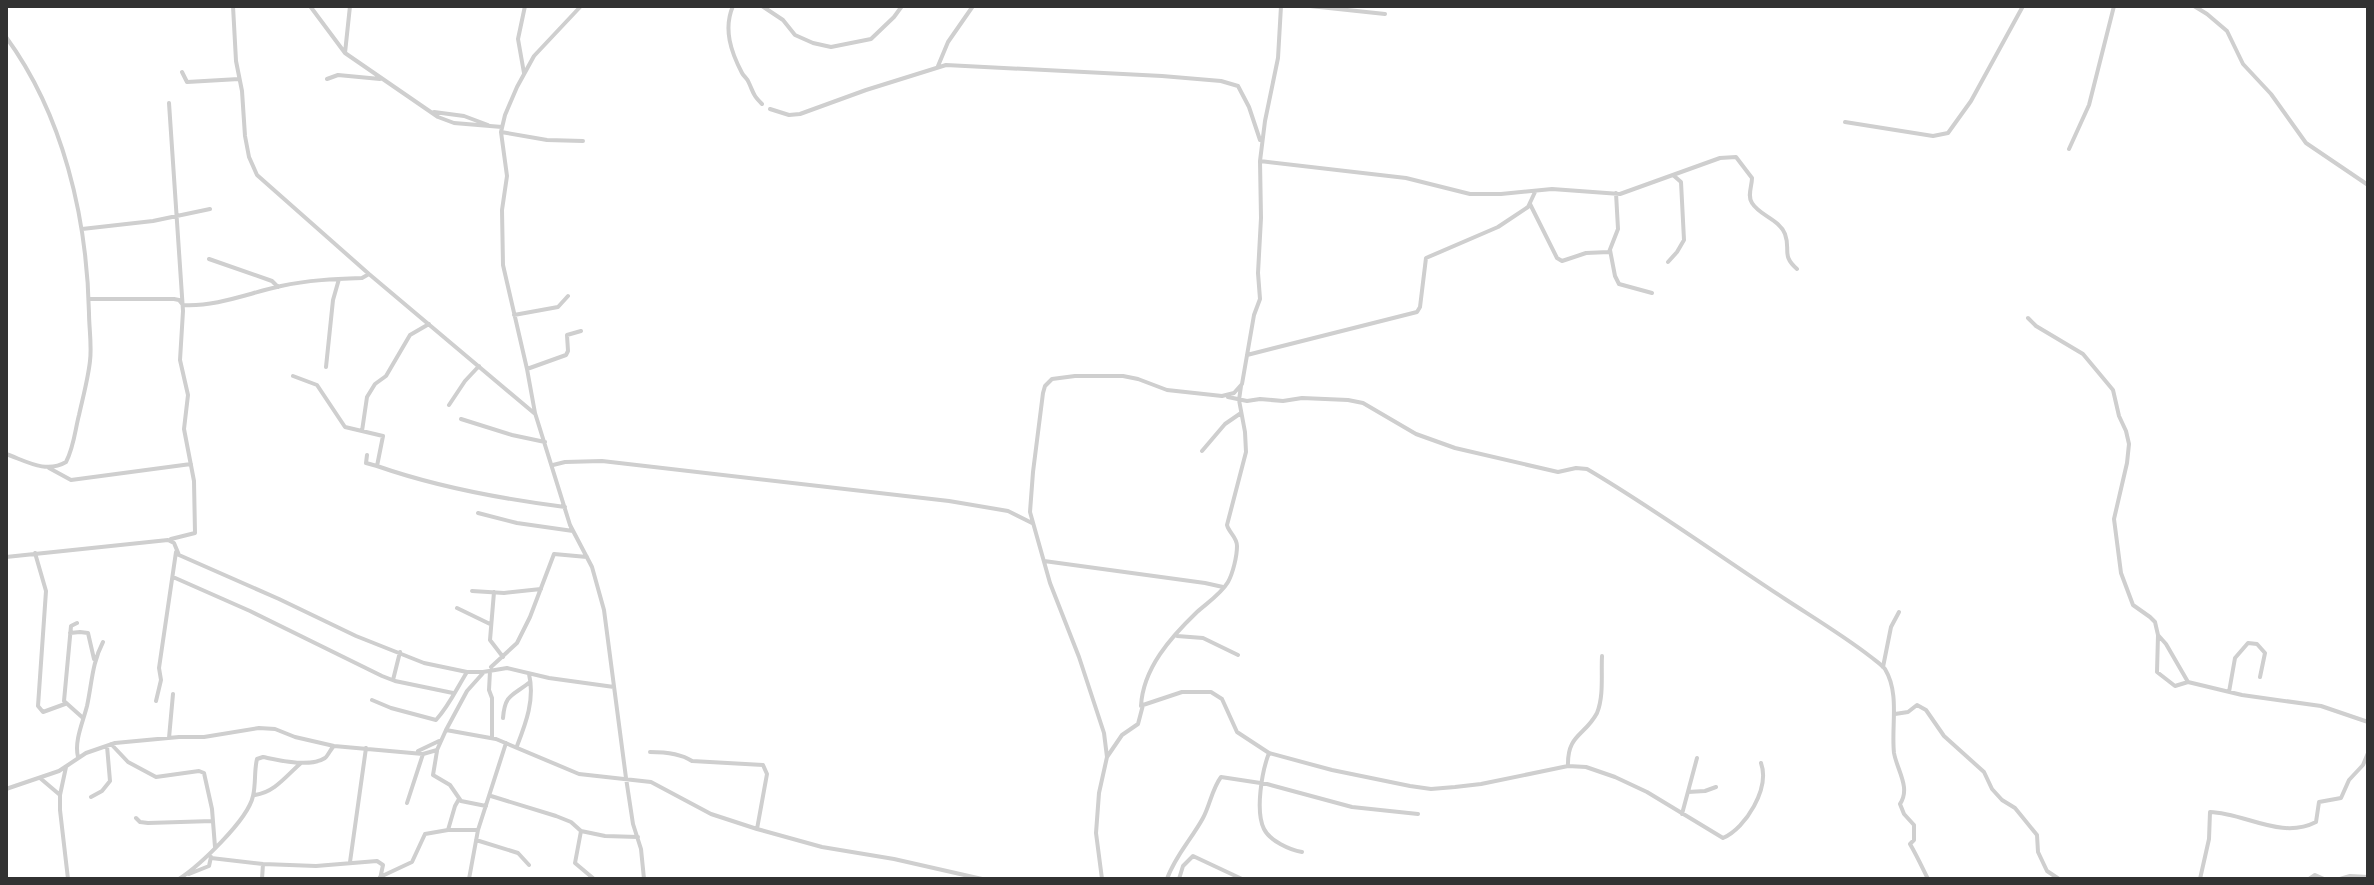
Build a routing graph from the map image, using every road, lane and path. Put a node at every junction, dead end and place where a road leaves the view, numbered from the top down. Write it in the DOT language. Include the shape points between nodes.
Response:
graph roads {
  1 [pos="233,6"];
  2 [pos="310,6"];
  3 [pos="350,6"];
  4 [pos="525,6"];
  5 [pos="581,6"];
  6 [pos="733,6"];
  7 [pos="762,6"];
  8 [pos="902,6"];
  9 [pos="973,6"];
  10 [pos="1281,6"];
  11 [pos="1310,6"];
  12 [pos="2023,6"];
  13 [pos="2114,6"];
  14 [pos="2194,6"];
  15 [pos="1326,7"];
  16 [pos="1385,14"];
  17 [pos="6,37"];
  18 [pos="345,53"];
  19 [pos="937,67"];
  20 [pos="182,72"];
  21 [pos="524,73"];
  22 [pos="239,79"];
  23 [pos="327,79"];
  24 [pos="383,80"];
  25 [pos="169,103"];
  26 [pos="762,104"];
  27 [pos="770,109"];
  28 [pos="1845,122"];
  29 [pos="502,130"];
  30 [pos="583,141"];
  31 [pos="1262,144"];
  32 [pos="2069,149"];
  33 [pos="1260,161"];
  34 [pos="1673,175"];
  35 [pos="2368,185"];
  36 [pos="1537,190"];
  37 [pos="1616,193"];
  38 [pos="1530,204"];
  39 [pos="210,209"];
  40 [pos="175,217"];
  41 [pos="82,229"];
  42 [pos="1610,250"];
  43 [pos="209,259"];
  44 [pos="1668,262"];
  45 [pos="1797,269"];
  46 [pos="369,274"];
  47 [pos="339,279"];
  48 [pos="278,287"];
  49 [pos="1652,293"];
  50 [pos="568,296"];
  51 [pos="88,299"];
  52 [pos="183,305"];
  53 [pos="514,315"];
  54 [pos="2028,318"];
  55 [pos="429,324"];
  56 [pos="581,331"];
  57 [pos="1247,355"];
  58 [pos="479,366"];
  59 [pos="326,367"];
  60 [pos="527,369"];
  61 [pos="293,376"];
  62 [pos="1242,384"];
  63 [pos="1226,396"];
  64 [pos="1239,400"];
  65 [pos="449,405"];
  66 [pos="535,413"];
  67 [pos="1241,413"];
  68 [pos="461,419"];
  69 [pos="362,431"];
  70 [pos="545,442"];
  71 [pos="1202,451"];
  72 [pos="6,454"];
  73 [pos="367,455"];
  74 [pos="191,464"];
  75 [pos="553,465"];
  76 [pos="377,466"];
  77 [pos="47,467"];
  78 [pos="565,507"];
  79 [pos="478,513"];
  80 [pos="1034,524"];
  81 [pos="573,531"];
  82 [pos="168,540"];
  83 [pos="176,552"];
  84 [pos="35,553"];
  85 [pos="6,557"];
  86 [pos="587,557"];
  87 [pos="1044,561"];
  88 [pos="173,577"];
  89 [pos="1223,587"];
  90 [pos="541,589"];
  91 [pos="472,591"];
  92 [pos="494,592"];
  93 [pos="457,608"];
  94 [pos="1899,612"];
  95 [pos="77,623"];
  96 [pos="490,624"];
  97 [pos="70,633"];
  98 [pos="2158,635"];
  99 [pos="1177,636"];
  100 [pos="103,642"];
  101 [pos="400,652"];
  102 [pos="1238,655"];
  103 [pos="1602,656"];
  104 [pos="503,657"];
  105 [pos="95,661"];
  106 [pos="1883,667"];
  107 [pos="467,672"];
  108 [pos="486,672"];
  109 [pos="529,674"];
  110 [pos="536,676"];
  111 [pos="2260,677"];
  112 [pos="393,680"];
  113 [pos="531,681"];
  114 [pos="2188,682"];
  115 [pos="614,687"];
  116 [pos="2229,692"];
  117 [pos="453,693"];
  118 [pos="173,694"];
  119 [pos="372,700"];
  120 [pos="156,701"];
  121 [pos="65,704"];
  122 [pos="1141,709"];
  123 [pos="1895,714"];
  124 [pos="83,718"];
  125 [pos="503,718"];
  126 [pos="2368,722"];
  127 [pos="446,730"];
  128 [pos="169,738"];
  129 [pos="492,738"];
  130 [pos="441,739"];
  131 [pos="506,742"];
  132 [pos="109,745"];
  133 [pos="334,746"];
  134 [pos="517,746"];
  135 [pos="366,748"];
  136 [pos="437,750"];
  137 [pos="414,752"];
  138 [pos="650,752"];
  139 [pos="1269,753"];
  140 [pos="2368,753"];
  141 [pos="423,754"];
  142 [pos="78,757"];
  143 [pos="1107,757"];
  144 [pos="1697,758"];
  145 [pos="301,763"];
  146 [pos="1761,763"];
  147 [pos="1568,766"];
  148 [pos="66,767"];
  149 [pos="40,778"];
  150 [pos="626,778"];
  151 [pos="1261,784"];
  152 [pos="1716,787"];
  153 [pos="6,789"];
  154 [pos="1688,792"];
  155 [pos="60,795"];
  156 [pos="254,796"];
  157 [pos="491,796"];
  158 [pos="91,797"];
  159 [pos="459,799"];
  160 [pos="407,803"];
  161 [pos="486,806"];
  162 [pos="1418,814"];
  163 [pos="1682,814"];
  164 [pos="136,818"];
  165 [pos="213,821"];
  166 [pos="757,829"];
  167 [pos="448,830"];
  168 [pos="478,830"];
  169 [pos="581,831"];
  170 [pos="638,837"];
  171 [pos="476,840"];
  172 [pos="213,849"];
  173 [pos="1302,852"];
  174 [pos="211,858"];
  175 [pos="350,862"];
  176 [pos="263,864"];
  177 [pos="529,865"];
  178 [pos="185,875"];
  179 [pos="2368,877"];
  180 [pos="380,878"];
  181 [pos="68,879"];
  182 [pos="179,879"];
  183 [pos="262,879"];
  184 [pos="469,879"];
  185 [pos="594,879"];
  186 [pos="644,879"];
  187 [pos="982,879"];
  188 [pos="1102,879"];
  189 [pos="1167,879"];
  190 [pos="1179,879"];
  191 [pos="1242,879"];
  192 [pos="1928,879"];
  193 [pos="2059,879"];
  194 [pos="2200,879"];
  195 [pos="2309,879"];
  196 [pos="2324,879"];
  197 [pos="2340,879"];
  1 -- 22 [label="street"];
  2 -- 18 [label="street"];
  3 -- 18 [label="street"];
  4 -- 21 [label="street" via="518,39"];
  5 -- 21 [label="street"];
  6 -- 26 [label="street" via="729,40 752,95"];
  7 -- 8 [label="street" via="795,35 831,47 871,39"];
  9 -- 19 [label="street"];
  10 -- 31 [label="street" via="1278,58"];
  11 -- 15 [label="street"];
  12 -- 28 [label="street" via="1948,133 1933,136"];
  13 -- 32 [label="street" via="2089,105"];
  14 -- 35 [label="street" via="2227,31 2243,64 2306,143"];
  15 -- 16 [label="street"];
  17 -- 41 [label="street" via="48,115"];
  18 -- 24 [label="street"];
  19 -- 27 [label="street" via="800,114"];
  19 -- 31 [label="street" via="1221,81 1242,92"];
  20 -- 22 [label="street" via="187,82"];
  21 -- 29 [label="street"];
  22 -- 46 [label="street" via="246,143 257,175"];
  23 -- 24 [label="street" via="338,75"];
  24 -- 29 [label="street" via="445,121"];
  25 -- 40 [label="street"];
  29 -- 30 [label="street"];
  29 -- 53 [label="street" via="507,176 503,265"];
  31 -- 33 [label="street"];
  33 -- 36 [label="street" via="1406,178 1464,193"];
  33 -- 57 [label="street" via="1260,299"];
  34 -- 37 [label="street"];
  34 -- 44 [label="street" via="1681,182 1684,237"];
  34 -- 45 [label="street" via="1720,158 1738,158 1752,178 1752,204 1784,234 1787,259"];
  36 -- 37 [label="street"];
  36 -- 38 [label="street"];
  37 -- 42 [label="street" via="1618,229"];
  38 -- 42 [label="street" via="1559,261"];
  38 -- 57 [label="street" via="1491,231 1427,257 1417,312"];
  39 -- 40 [label="street"];
  40 -- 41 [label="street"];
  40 -- 52 [label="street"];
  41 -- 51 [label="street"];
  42 -- 49 [label="street" via="1619,284"];
  43 -- 48 [label="street"];
  46 -- 47 [label="street"];
  46 -- 55 [label="street"];
  47 -- 48 [label="street"];
  47 -- 59 [label="street"];
  48 -- 52 [label="street"];
  50 -- 53 [label="street" via="558,307"];
  51 -- 52 [label="street" via="174,299"];
  51 -- 77 [label="street" via="90,361 71,447 64,464"];
  52 -- 74 [label="street" via="180,360 188,395 184,429"];
  53 -- 60 [label="street"];
  54 -- 98 [label="street" via="2083,354 2113,390 2129,444 2114,519 2121,573 2133,605 2153,619"];
  55 -- 58 [label="street"];
  55 -- 69 [label="street" via="410,335 386,376 375,384 367,397"];
  56 -- 60 [label="street" via="567,335 566,355"];
  57 -- 62 [label="street"];
  58 -- 65 [label="street"];
  58 -- 66 [label="street"];
  60 -- 66 [label="street"];
  61 -- 69 [label="street" via="317,385 343,425"];
  62 -- 63 [label="street"];
  62 -- 64 [label="street"];
  63 -- 64 [label="street"];
  63 -- 80 [label="street" via="1167,390 1123,376 1052,379 1042,400 1033,472"];
  64 -- 67 [label="street"];
  64 -- 106 [label="street" via="1348,400 1455,448 1558,472 1587,469"];
  66 -- 70 [label="street"];
  67 -- 71 [label="street"];
  67 -- 89 [label="street" via="1246,452 1226,527 1237,547"];
  68 -- 70 [label="street"];
  69 -- 76 [label="street" via="383,436"];
  70 -- 75 [label="street"];
  72 -- 77 [label="street"];
  73 -- 76 [label="street" via="366,463"];
  74 -- 77 [label="street" via="71,480"];
  74 -- 82 [label="street" via="195,533"];
  75 -- 78 [label="street"];
  75 -- 80 [label="street" via="602,461 942,500 1008,511"];
  76 -- 78 [label="street" via="486,495"];
  78 -- 81 [label="street"];
  79 -- 81 [label="street"];
  80 -- 87 [label="street"];
  81 -- 86 [label="street"];
  82 -- 83 [label="street"];
  82 -- 84 [label="street"];
  83 -- 88 [label="street"];
  83 -- 101 [label="street"];
  84 -- 85 [label="street"];
  84 -- 121 [label="street" via="46,591 38,706 43,712"];
  86 -- 90 [label="street" via="554,554"];
  86 -- 115 [label="street" via="604,610"];
  87 -- 89 [label="street"];
  87 -- 143 [label="street" via="1104,733"];
  88 -- 112 [label="street"];
  88 -- 120 [label="street"];
  89 -- 99 [label="street"];
  90 -- 92 [label="street"];
  90 -- 104 [label="street" via="517,643"];
  91 -- 92 [label="street"];
  92 -- 96 [label="street"];
  93 -- 96 [label="street"];
  94 -- 106 [label="street"];
  95 -- 97 [label="street"];
  96 -- 104 [label="street" via="491,644"];
  97 -- 105 [label="street" via="88,633"];
  97 -- 121 [label="street"];
  98 -- 114 [label="street"];
  98 -- 114 [label="street" via="2157,672 2175,686"];
  99 -- 102 [label="street" via="1203,638"];
  99 -- 122 [label="street" via="1147,675"];
  100 -- 105 [label="street"];
  101 -- 107 [label="street"];
  101 -- 112 [label="street"];
  103 -- 147 [label="street" via="1599,708 1571,744"];
  104 -- 108 [label="street"];
  105 -- 124 [label="street"];
  106 -- 123 [label="street"];
  107 -- 108 [label="street"];
  107 -- 117 [label="street"];
  108 -- 109 [label="street" via="502,668"];
  108 -- 127 [label="street" via="467,691"];
  108 -- 129 [label="street"];
  109 -- 110 [label="street"];
  109 -- 113 [label="street"];
  110 -- 113 [label="street"];
  110 -- 115 [label="street"];
  111 -- 116 [label="street" via="2265,653 2248,643 2235,658"];
  112 -- 117 [label="street"];
  113 -- 125 [label="street" via="507,698"];
  113 -- 134 [label="street" via="530,709"];
  114 -- 116 [label="street"];
  115 -- 150 [label="street"];
  116 -- 126 [label="street" via="2321,706"];
  117 -- 119 [label="street" via="435,720"];
  118 -- 128 [label="street"];
  121 -- 124 [label="street"];
  122 -- 139 [label="street" via="1182,692 1211,692 1222,699 1237,732"];
  122 -- 143 [label="street" via="1138,724 1122,735"];
  123 -- 192 [label="street" via="1894,753 1904,784 1900,804 1914,825 1910,845"];
  123 -- 193 [label="street" via="1922,705 1944,736 1981,769 1992,789 2037,835 2047,871"];
  124 -- 142 [label="street"];
  127 -- 129 [label="street"];
  127 -- 130 [label="street"];
  128 -- 132 [label="street"];
  128 -- 133 [label="street" via="264,728"];
  129 -- 131 [label="street"];
  130 -- 136 [label="street"];
  130 -- 137 [label="street"];
  131 -- 134 [label="street"];
  131 -- 157 [label="street"];
  132 -- 142 [label="street"];
  132 -- 158 [label="street" via="110,781"];
  132 -- 165 [label="street" via="154,776 201,771"];
  133 -- 135 [label="street"];
  133 -- 145 [label="street" via="325,758"];
  134 -- 150 [label="street" via="575,773"];
  135 -- 137 [label="street"];
  135 -- 175 [label="street"];
  136 -- 141 [label="street"];
  136 -- 159 [label="street" via="433,775 450,785"];
  137 -- 141 [label="street"];
  138 -- 166 [label="street" via="692,761 763,765 767,774"];
  139 -- 147 [label="street" via="1431,789"];
  139 -- 151 [label="street"];
  140 -- 194 [label="street" via="2341,798 2319,802 2312,824 2266,826 2210,812"];
  141 -- 160 [label="street"];
  142 -- 148 [label="street"];
  143 -- 188 [label="street" via="1096,833"];
  144 -- 154 [label="street"];
  145 -- 156 [label="street" via="276,786"];
  145 -- 156 [label="street" via="259,758"];
  146 -- 163 [label="street" via="1764,775 1758,797 1726,837"];
  147 -- 163 [label="street" via="1623,781"];
  148 -- 149 [label="street"];
  148 -- 155 [label="street"];
  149 -- 153 [label="street"];
  149 -- 155 [label="street"];
  150 -- 166 [label="street" via="659,785 711,814"];
  150 -- 170 [label="street"];
  151 -- 162 [label="street" via="1352,807"];
  151 -- 173 [label="street" via="1265,831"];
  151 -- 189 [label="street" via="1219,778 1203,818"];
  152 -- 154 [label="street"];
  154 -- 163 [label="street"];
  155 -- 181 [label="street"];
  156 -- 172 [label="street"];
  157 -- 161 [label="street"];
  157 -- 169 [label="street" via="556,816"];
  159 -- 161 [label="street"];
  159 -- 167 [label="street"];
  161 -- 168 [label="street"];
  164 -- 165 [label="street" via="148,823"];
  165 -- 172 [label="street"];
  166 -- 187 [label="street"];
  167 -- 168 [label="street"];
  167 -- 180 [label="street" via="425,834 412,862"];
  168 -- 171 [label="street"];
  169 -- 170 [label="street"];
  169 -- 185 [label="street" via="575,863"];
  170 -- 186 [label="street"];
  171 -- 177 [label="street" via="518,853"];
  171 -- 184 [label="street"];
  172 -- 174 [label="street"];
  172 -- 178 [label="street"];
  174 -- 176 [label="street"];
  174 -- 178 [label="street" via="209,866"];
  175 -- 176 [label="street"];
  175 -- 180 [label="street" via="382,862"];
  176 -- 183 [label="street"];
  178 -- 182 [label="street"];
  179 -- 197 [label="street"];
  190 -- 191 [label="street" via="1193,856"];
  195 -- 196 [label="street"];
}
